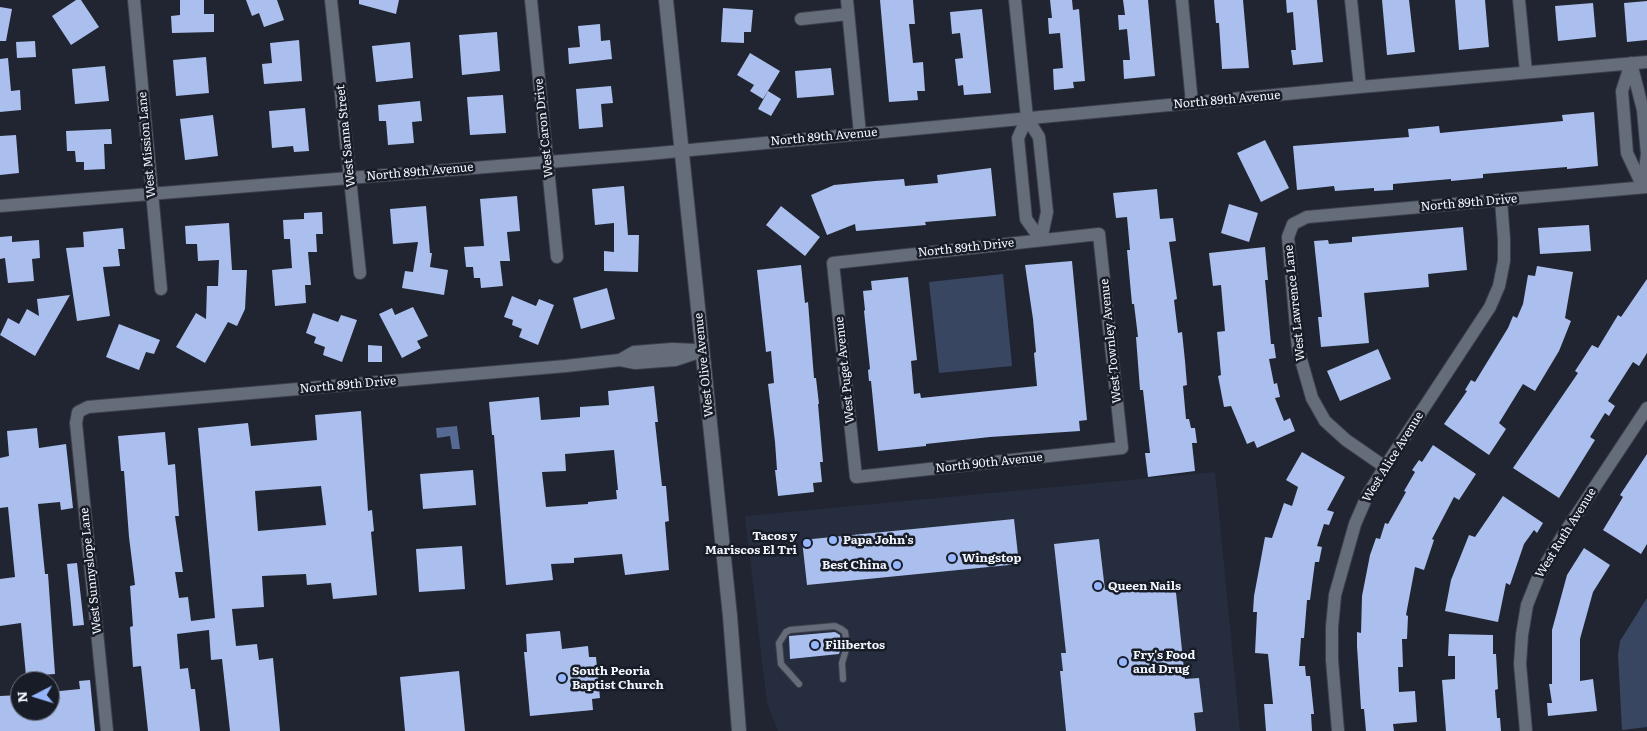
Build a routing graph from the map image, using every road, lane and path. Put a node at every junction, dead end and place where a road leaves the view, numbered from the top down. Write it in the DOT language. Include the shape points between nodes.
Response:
graph roads {
  1 [pos="134,0"];
  2 [pos="331,0"];
  3 [pos="531,0"];
  4 [pos="666,0"];
  5 [pos="847,0"];
  6 [pos="1015,0"];
  7 [pos="1182,0"];
  8 [pos="1351,0"];
  9 [pos="1519,0"];
  10 [pos="848,14"];
  11 [pos="801,19"];
  12 [pos="1647,62"];
  13 [pos="1631,63"];
  14 [pos="1526,72"];
  15 [pos="1360,87"];
  16 [pos="1192,103"];
  17 [pos="1027,118"];
  18 [pos="1645,129"];
  19 [pos="1625,131"];
  20 [pos="860,134"];
  21 [pos="682,151"];
  22 [pos="548,162"];
  23 [pos="1042,172"];
  24 [pos="1022,174"];
  25 [pos="350,178"];
  26 [pos="1645,187"];
  27 [pos="152,194"];
  28 [pos="1501,200"];
  29 [pos="0,206"];
  30 [pos="1293,224"];
  31 [pos="1099,234"];
  32 [pos="1041,240"];
  33 [pos="557,256"];
  34 [pos="833,263"];
  35 [pos="360,273"];
  36 [pos="161,289"];
  37 [pos="702,351"];
  38 [pos="1647,408"];
  39 [pos="78,412"];
  40 [pos="1122,448"];
  41 [pos="1385,467"];
  42 [pos="856,477"];
  43 [pos="844,679"];
  44 [pos="799,684"];
  45 [pos="107,731"];
  46 [pos="739,731"];
  47 [pos="1338,731"];
  48 [pos="1526,731"];
  1 -- 27 [label="street, West Mission Lane"];
  2 -- 25 [label="street, West Sanna Street"];
  3 -- 22 [label="street, West Caron Drive"];
  4 -- 21 [label="main road, West Olive Avenue"];
  5 -- 10 [label="street"];
  6 -- 17 [label="street"];
  7 -- 16 [label="street"];
  8 -- 15 [label="street"];
  9 -- 14 [label="street"];
  10 -- 11 [label="street"];
  10 -- 20 [label="street"];
  12 -- 13 [label="street, North 89th Avenue"];
  13 -- 14 [label="street, North 89th Avenue"];
  13 -- 18 [label="street"];
  13 -- 19 [label="street" via="1622,91"];
  14 -- 15 [label="street, North 89th Avenue"];
  15 -- 16 [label="street, North 89th Avenue"];
  16 -- 17 [label="street, North 89th Avenue"];
  17 -- 20 [label="street, North 89th Avenue"];
  17 -- 23 [label="street" via="1039,137"];
  17 -- 24 [label="street" via="1018,138"];
  18 -- 19 [label="street"];
  18 -- 26 [label="street"];
  19 -- 26 [label="street" via="1627,153"];
  20 -- 21 [label="street, North 89th Avenue"];
  21 -- 22 [label="street, North 89th Avenue"];
  21 -- 37 [label="main road, West Olive Avenue"];
  22 -- 25 [label="street, North 89th Avenue"];
  22 -- 33 [label="street, West Caron Drive"];
  23 -- 24 [label="street"];
  23 -- 32 [label="street" via="1047,212"];
  24 -- 32 [label="street" via="1026,219"];
  25 -- 27 [label="street, North 89th Avenue"];
  25 -- 35 [label="street, West Sanna Street"];
  26 -- 28 [label="street, North 89th Drive"];
  27 -- 29 [label="street, North 89th Avenue"];
  27 -- 36 [label="street, West Mission Lane"];
  28 -- 30 [label="street, North 89th Drive" via="1307,218"];
  28 -- 41 [label="street, West Alice Avenue" via="1504,261 1493,300"];
  30 -- 41 [label="street, West Lawrence Lane" via="1288,237 1298,349 1312,398 1325,421"];
  31 -- 32 [label="street, North 89th Drive"];
  31 -- 40 [label="street, West Townley Avenue"];
  32 -- 34 [label="street, North 89th Drive"];
  34 -- 42 [label="street, West Puget Avenue"];
  37 -- 39 [label="street, North 89th Drive" via="675,360 635,363 620,360 88,407"];
  37 -- 46 [label="main road, West Olive Avenue"];
  38 -- 48 [label="street, West Ruth Avenue" via="1563,534 1539,575 1527,605 1520,664"];
  39 -- 45 [label="street, West Sunnyslope Lane" via="76,423"];
  40 -- 42 [label="street, North 90th Avenue"];
  41 -- 47 [label="street, West Alice Avenue" via="1355,524 1335,595 1332,660"];
  43 -- 44 [label="lane" via="842,663 847,646 845,632 841,628 790,630 779,643 781,664"];
}
